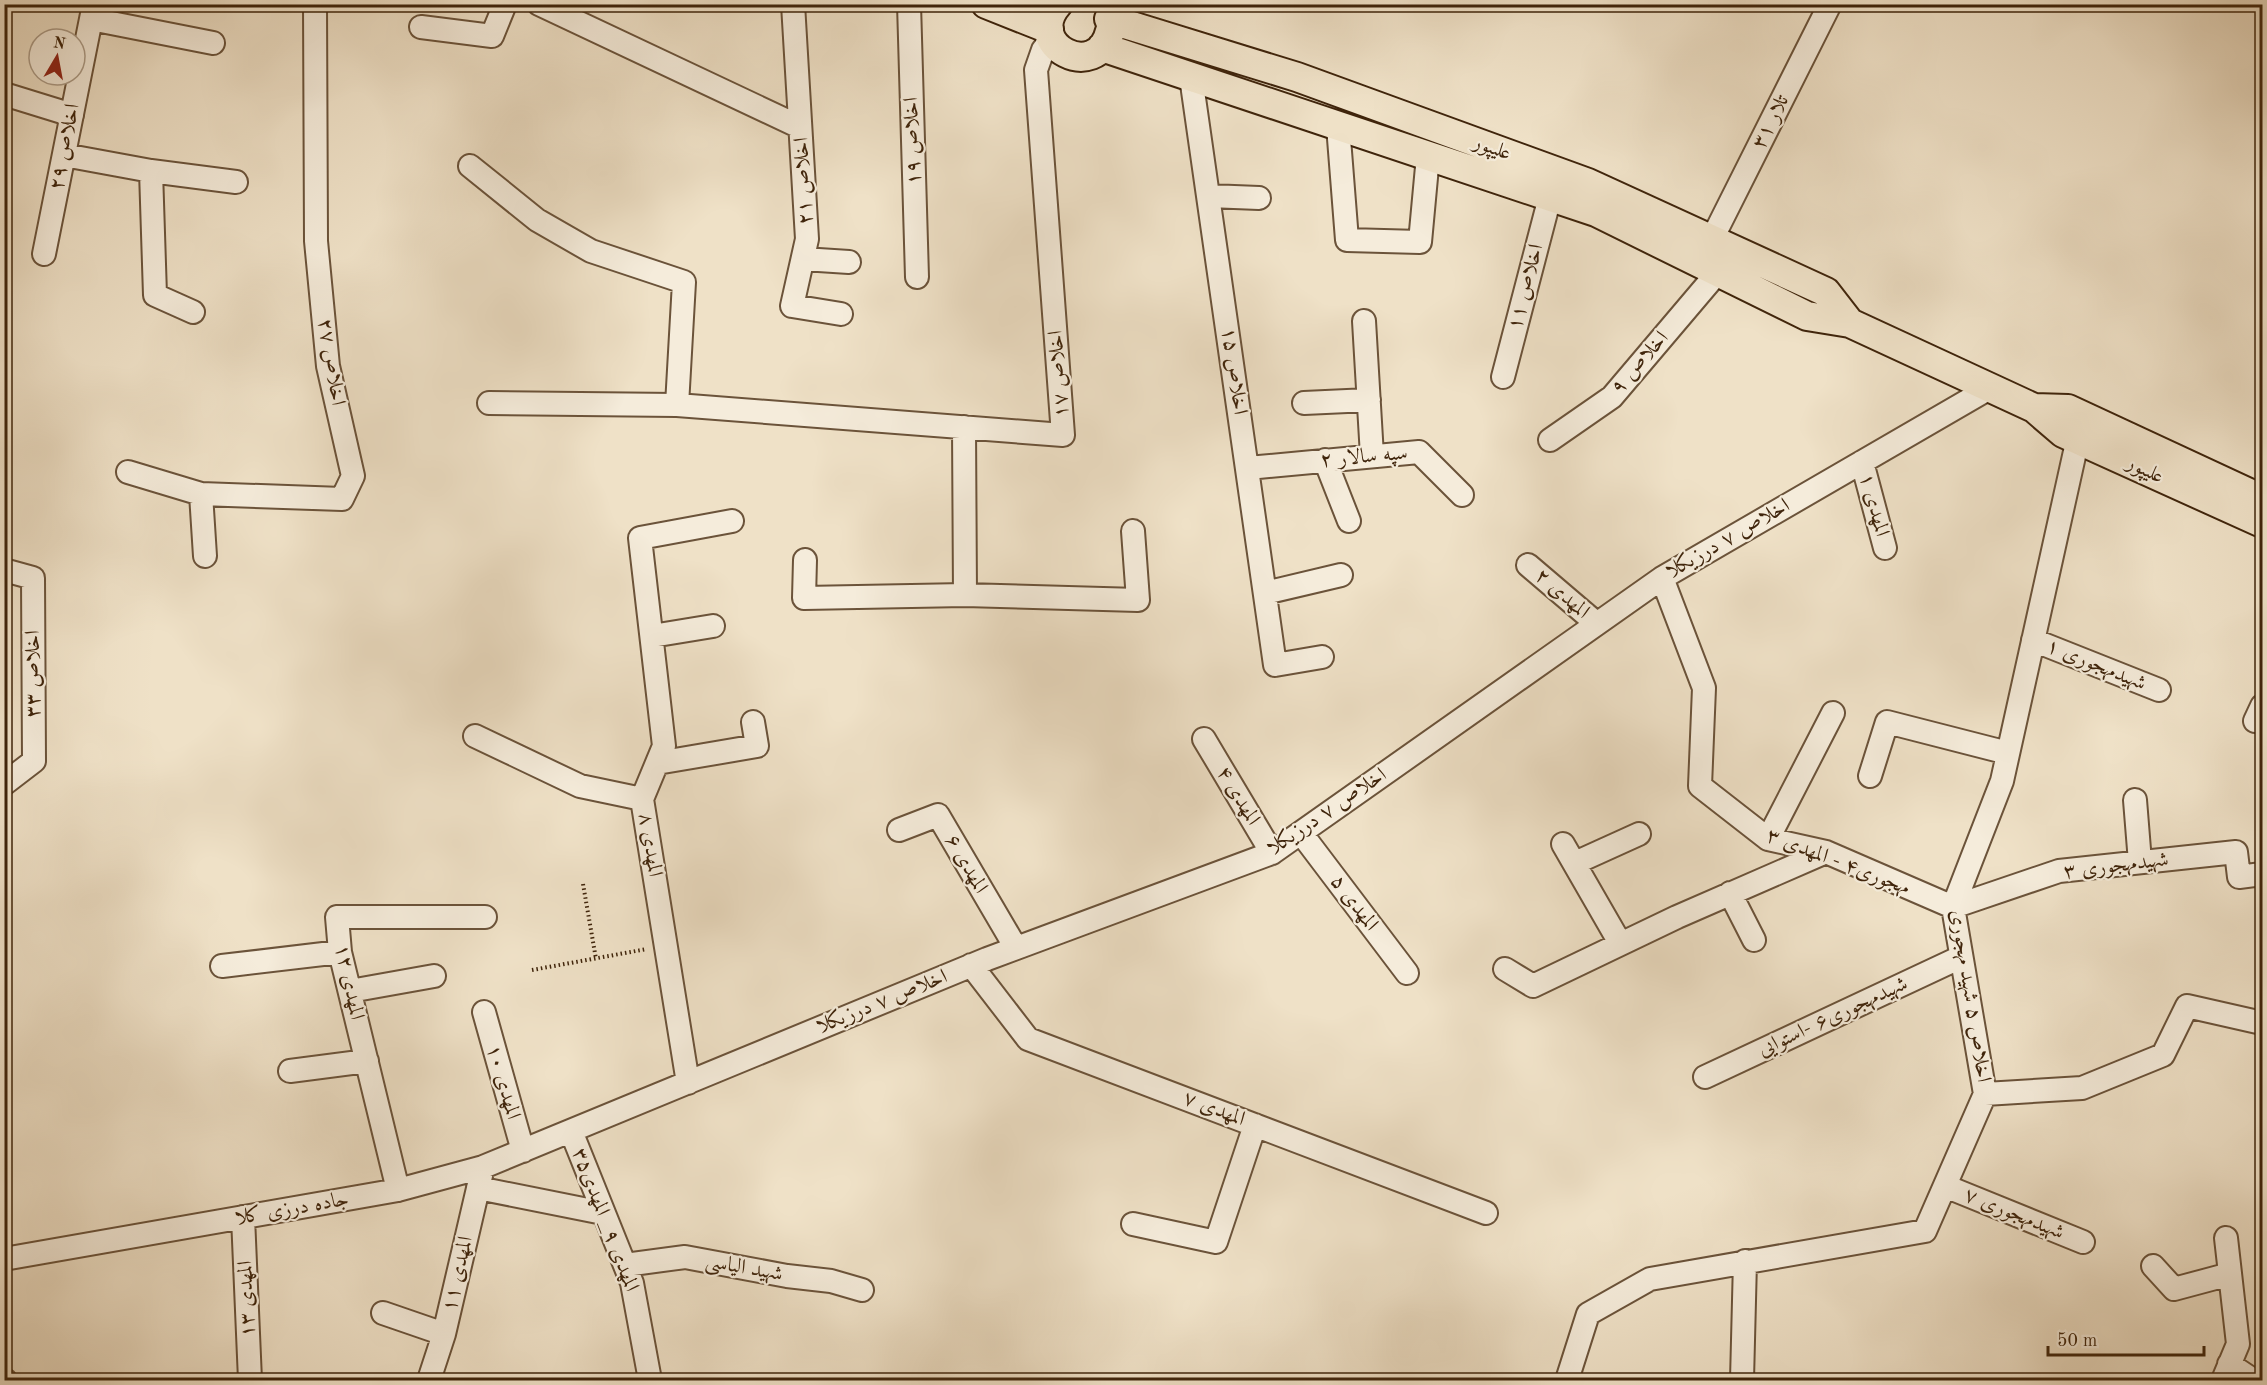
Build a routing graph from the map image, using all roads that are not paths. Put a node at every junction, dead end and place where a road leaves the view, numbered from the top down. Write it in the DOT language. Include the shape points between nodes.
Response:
graph roads {
  1 [pos="315,4"];
  2 [pos="505,4"];
  3 [pos="539,4"];
  4 [pos="793,4"];
  5 [pos="909,4"];
  6 [pos="986,4"];
  7 [pos="1830,4"];
  8 [pos="1106,9"];
  9 [pos="93,12"];
  10 [pos="1053,24"];
  11 [pos="421,27"];
  12 [pos="213,43"];
  13 [pos="1102,47"];
  14 [pos="1191,77"];
  15 [pos="4,94"];
  16 [pos="72,115"];
  17 [pos="1338,126"];
  18 [pos="800,127"];
  19 [pos="64,155"];
  20 [pos="1428,156"];
  21 [pos="470,166"];
  22 [pos="151,171"];
  23 [pos="236,182"];
  24 [pos="1209,196"];
  25 [pos="1550,197"];
  26 [pos="1259,198"];
  27 [pos="1712,239"];
  28 [pos="44,254"];
  29 [pos="803,259"];
  30 [pos="849,262"];
  31 [pos="1718,273"];
  32 [pos="917,278"];
  33 [pos="193,312"];
  34 [pos="841,314"];
  35 [pos="1364,321"];
  36 [pos="1850,323"];
  37 [pos="1503,377"];
  38 [pos="1988,389"];
  39 [pos="1369,400"];
  40 [pos="489,403"];
  41 [pos="1304,403"];
  42 [pos="676,405"];
  43 [pos="2034,408"];
  44 [pos="964,427"];
  45 [pos="2078,438"];
  46 [pos="1550,440"];
  47 [pos="1372,456"];
  48 [pos="1325,460"];
  49 [pos="1862,462"];
  50 [pos="1248,468"];
  51 [pos="128,472"];
  52 [pos="201,494"];
  53 [pos="1462,495"];
  54 [pos="2262,499"];
  55 [pos="732,521"];
  56 [pos="1350,521"];
  57 [pos="2262,524"];
  58 [pos="1133,531"];
  59 [pos="1885,548"];
  60 [pos="205,556"];
  61 [pos="805,560"];
  62 [pos="1528,565"];
  63 [pos="4,570"];
  64 [pos="1341,575"];
  65 [pos="1662,578"];
  66 [pos="1265,593"];
  67 [pos="965,595"];
  68 [pos="1596,623"];
  69 [pos="713,626"];
  70 [pos="652,636"];
  71 [pos="2033,640"];
  72 [pos="1322,657"];
  73 [pos="2159,690"];
  74 [pos="1833,713"];
  75 [pos="753,722"];
  76 [pos="475,736"];
  77 [pos="1204,739"];
  78 [pos="2008,753"];
  79 [pos="657,763"];
  80 [pos="1870,776"];
  81 [pos="4,784"];
  82 [pos="642,798"];
  83 [pos="2135,800"];
  84 [pos="899,830"];
  85 [pos="1301,832"];
  86 [pos="1639,834"];
  87 [pos="1768,839"];
  88 [pos="1826,852"];
  89 [pos="1272,853"];
  90 [pos="2140,862"];
  91 [pos="2262,874"];
  92 [pos="1730,893"];
  93 [pos="1953,907"];
  94 [pos="485,917"];
  95 [pos="1754,940"];
  96 [pos="1620,943"];
  97 [pos="1016,948"];
  98 [pos="340,952"];
  99 [pos="1961,957"];
  100 [pos="971,965"];
  101 [pos="222,966"];
  102 [pos="1506,969"];
  103 [pos="1407,973"];
  104 [pos="434,976"];
  105 [pos="350,991"];
  106 [pos="484,1012"];
  107 [pos="2262,1023"];
  108 [pos="367,1061"];
  109 [pos="290,1071"];
  110 [pos="1706,1077"];
  111 [pos="688,1083"];
  112 [pos="1985,1094"];
  113 [pos="1255,1125"];
  114 [pos="571,1131"];
  115 [pos="523,1151"];
  116 [pos="480,1177"];
  117 [pos="1945,1186"];
  118 [pos="398,1190"];
  119 [pos="603,1213"];
  120 [pos="1486,1213"];
  121 [pos="243,1217"];
  122 [pos="1133,1224"];
  123 [pos="2226,1238"];
  124 [pos="2083,1242"];
  125 [pos="4,1259"];
  126 [pos="1745,1261"];
  127 [pos="625,1265"];
  128 [pos="2153,1266"];
  129 [pos="2230,1275"];
  130 [pos="862,1290"];
  131 [pos="383,1313"];
  132 [pos="444,1334"];
  133 [pos="2226,1372"];
  134 [pos="250,1380"];
  135 [pos="429,1380"];
  136 [pos="650,1380"];
  137 [pos="1567,1380"];
  138 [pos="1742,1380"];
  139 [pos="2253,1380"];
  1 -- 52 [label="street, اخلاص ۲۷" via="316,241 328,366 353,476 342,500"];
  2 -- 11 [label="street" via="492,36"];
  3 -- 18 [label="street"];
  4 -- 18 [label="street, اخلاص ۲۱"];
  5 -- 32 [label="street, اخلاص ۱۹"];
  6 -- 10 [label="main road"];
  7 -- 27 [label="street, تلار ۳۱"];
  8 -- 13 [label="main road" via="1108,39"];
  8 -- 27 [label="main road, علیپور" via="1588,183"];
  9 -- 12 [label="street"];
  9 -- 16 [label="street, اخلاص ۲۹"];
  10 -- 13 [label="main road" via="1065,54 1084,57"];
  10 -- 44 [label="street, اخلاص ۱۷" via="1036,70 1063,435"];
  13 -- 14 [label="main road, علیپور"];
  14 -- 17 [label="main road, علیپور"];
  14 -- 24 [label="street, اخلاص ۱۵"];
  15 -- 16 [label="street"];
  16 -- 19 [label="street, اخلاص ۲۹"];
  17 -- 20 [label="main road, علیپور"];
  17 -- 20 [label="street" via="1347,240 1420,242"];
  18 -- 29 [label="street, اخلاص ۲۱" via="807,239"];
  19 -- 22 [label="street"];
  19 -- 28 [label="street, اخلاص ۲۹"];
  20 -- 25 [label="main road, علیپور"];
  21 -- 42 [label="street" via="537,220 591,251 684,282"];
  22 -- 23 [label="street"];
  22 -- 33 [label="street" via="155,295"];
  24 -- 26 [label="street"];
  24 -- 50 [label="street, اخلاص ۱۵"];
  25 -- 31 [label="main road, علیپور" via="1596,213"];
  25 -- 37 [label="street, اخلاص ۱۱"];
  27 -- 36 [label="main road, علیپور" via="1826,292"];
  29 -- 30 [label="street"];
  29 -- 34 [label="street, اخلاص ۲۱" via="792,306"];
  31 -- 36 [label="main road, علیپور" via="1807,316"];
  31 -- 46 [label="street, اخلاص ۹" via="1612,397"];
  35 -- 39 [label="street"];
  36 -- 38 [label="main road, علیپور"];
  38 -- 43 [label="main road, علیپور"];
  38 -- 49 [label="street, اخلاص ۷ درزیکلا"];
  39 -- 41 [label="street"];
  39 -- 47 [label="street"];
  40 -- 42 [label="street, اخلاص ۱۷"];
  42 -- 44 [label="street, اخلاص ۱۷"];
  43 -- 45 [label="main road, علیپور" via="2063,433"];
  43 -- 54 [label="main road, علیپور" via="2068,409"];
  44 -- 67 [label="street"];
  45 -- 57 [label="main road, علیپور"];
  45 -- 71 [label="street, اخلاص ۵ شهید مهجوری"];
  47 -- 48 [label="street, سپه سالار ۲"];
  47 -- 53 [label="street, سپه سالار ۲" via="1419,452"];
  48 -- 50 [label="street, سپه سالار ۲"];
  48 -- 56 [label="street"];
  49 -- 59 [label="street, المهدی ۱"];
  49 -- 65 [label="street, اخلاص ۷ درزیکلا"];
  50 -- 66 [label="street, اخلاص ۱۵"];
  51 -- 52 [label="street, اخلاص ۲۷"];
  52 -- 60 [label="street"];
  55 -- 70 [label="street, المهدی ۸" via="640,538"];
  58 -- 67 [label="street" via="1138,600"];
  61 -- 67 [label="street" via="804,598"];
  62 -- 68 [label="street, المهدی ۲"];
  63 -- 81 [label="street, اخلاص ۳۳" via="33,578 34,761"];
  64 -- 66 [label="street"];
  65 -- 68 [label="street, اخلاص ۷ درزیکلا"];
  65 -- 87 [label="street, مهجوری۴ - المهدی ۳" via="1704,688 1700,786"];
  66 -- 72 [label="street, اخلاص ۱۵" via="1275,665"];
  68 -- 85 [label="street, اخلاص ۷ درزیکلا"];
  69 -- 70 [label="street"];
  70 -- 79 [label="street, المهدی ۸" via="664,746"];
  71 -- 73 [label="street, شهیدمهجوری ۱"];
  71 -- 78 [label="street, اخلاص ۵ شهید مهجوری"];
  74 -- 87 [label="street"];
  75 -- 79 [label="street" via="757,746"];
  76 -- 82 [label="street" via="580,786"];
  77 -- 89 [label="street, المهدی ۴"];
  78 -- 80 [label="street" via="1887,722"];
  78 -- 93 [label="street, اخلاص ۵ شهید مهجوری" via="2002,781"];
  79 -- 82 [label="street, المهدی ۸"];
  82 -- 111 [label="street, المهدی ۸"];
  83 -- 90 [label="street"];
  84 -- 97 [label="street, المهدی ۶" via="938,815"];
  85 -- 89 [label="street, اخلاص ۷ درزیکلا"];
  85 -- 103 [label="street, المهدی ۵"];
  86 -- 96 [label="street" via="1569,854"];
  87 -- 88 [label="street, مهجوری۴ - المهدی ۳"];
  88 -- 92 [label="street"];
  88 -- 93 [label="street, مهجوری۴ - المهدی ۳"];
  89 -- 97 [label="street, اخلاص ۷ درزیکلا"];
  90 -- 91 [label="street, شهیدمهجوری ۳" via="2236,852 2239,877"];
  90 -- 93 [label="street, شهیدمهجوری ۳" via="2059,871"];
  92 -- 95 [label="street"];
  92 -- 96 [label="street"];
  93 -- 99 [label="street, اخلاص ۵ شهید مهجوری"];
  94 -- 98 [label="street, المهدی ۱۲" via="337,917"];
  96 -- 102 [label="street" via="1533,986"];
  97 -- 100 [label="street, اخلاص ۷ درزیکلا"];
  98 -- 101 [label="street"];
  98 -- 105 [label="street, المهدی ۱۲"];
  99 -- 110 [label="street, شهیدمهجوری۶ -استوایی"];
  99 -- 112 [label="street, اخلاص ۵ شهید مهجوری"];
  100 -- 111 [label="street, اخلاص ۷ درزیکلا"];
  100 -- 113 [label="street, المهدی ۷" via="1028,1039"];
  104 -- 105 [label="street"];
  105 -- 108 [label="street, المهدی ۱۲"];
  106 -- 115 [label="street, المهدی ۱۰"];
  107 -- 112 [label="street" via="2187,1006 2163,1055 2082,1088"];
  108 -- 109 [label="street"];
  108 -- 118 [label="street, المهدی ۱۲"];
  111 -- 114 [label="street, اخلاص ۷ درزیکلا"];
  112 -- 117 [label="street, اخلاص ۵ شهید مهجوری"];
  113 -- 120 [label="street, المهدی ۷"];
  113 -- 122 [label="street" via="1216,1242"];
  114 -- 115 [label="street, جاده درزی کلا"];
  114 -- 119 [label="street, المهدی ۹_ المهدی۳۵"];
  115 -- 116 [label="street, جاده درزی کلا"];
  116 -- 118 [label="street, جاده درزی کلا"];
  116 -- 119 [label="street"];
  116 -- 132 [label="street, المهدی ۱۱"];
  117 -- 124 [label="street, شهیدمهجوری ۷"];
  117 -- 126 [label="street, اخلاص ۵ شهید مهجوری" via="1925,1231"];
  118 -- 121 [label="street, جاده درزی کلا"];
  119 -- 127 [label="street, المهدی ۹_ المهدی۳۵"];
  121 -- 125 [label="street, جاده درزی کلا"];
  121 -- 134 [label="street, المهدی ۱۳"];
  123 -- 129 [label="street"];
  126 -- 137 [label="street" via="1650,1279 1588,1314"];
  126 -- 138 [label="street"];
  127 -- 130 [label="street, شهید الیاسی" via="685,1257 831,1281"];
  127 -- 136 [label="street, المهدی ۹_ المهدی۳۵" via="632,1283"];
  128 -- 129 [label="street" via="2174,1289"];
  129 -- 133 [label="street" via="2238,1344"];
  131 -- 132 [label="street"];
  132 -- 135 [label="street, المهدی ۱۱"];
  133 -- 139 [label="street"];
}
